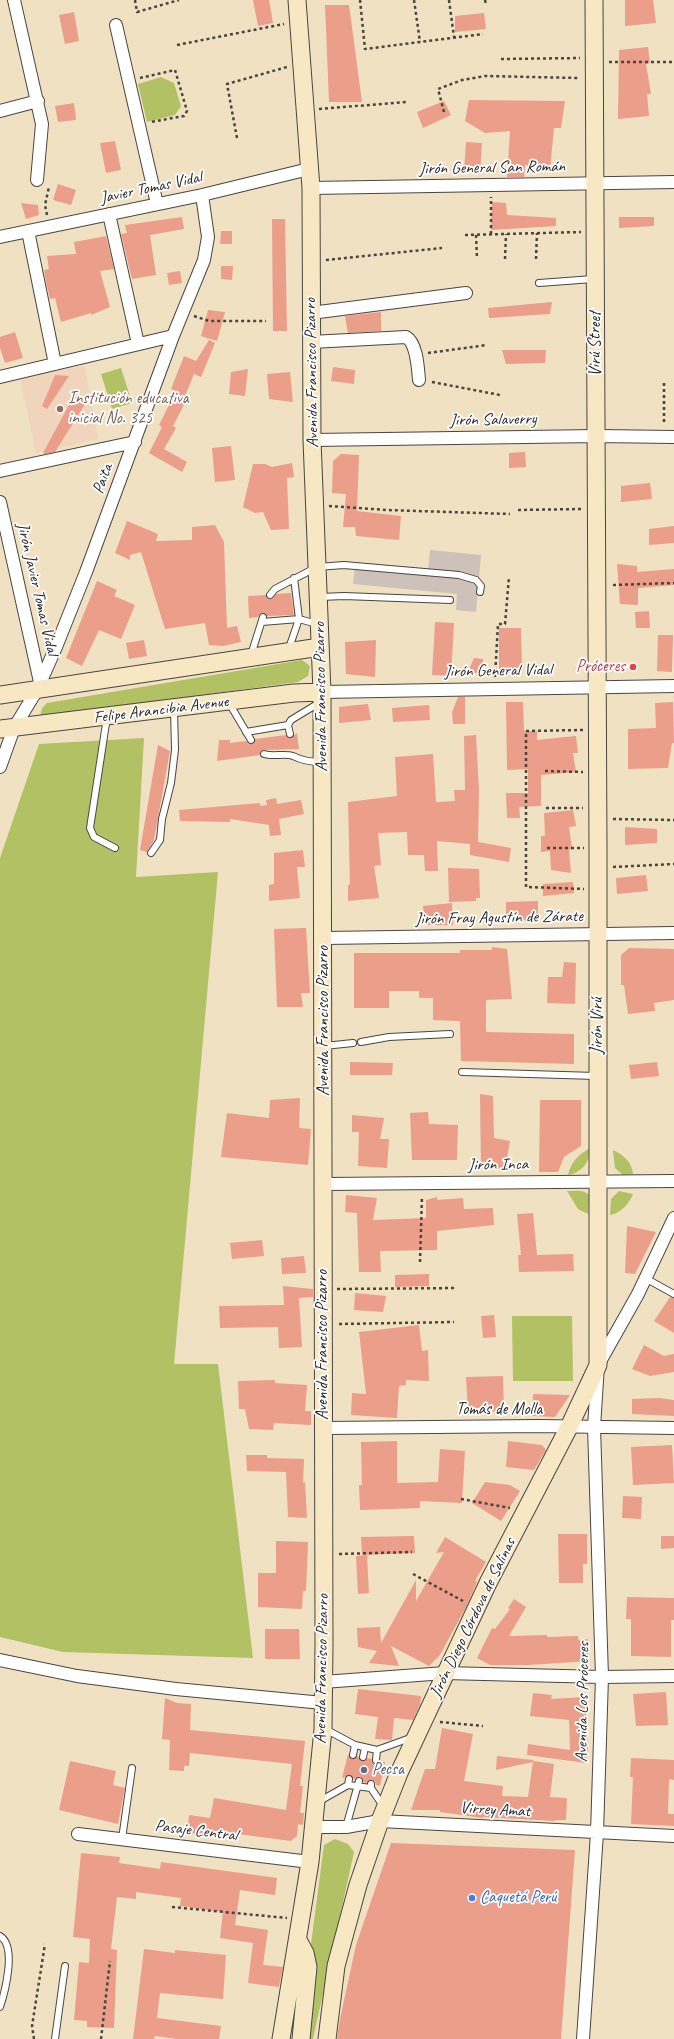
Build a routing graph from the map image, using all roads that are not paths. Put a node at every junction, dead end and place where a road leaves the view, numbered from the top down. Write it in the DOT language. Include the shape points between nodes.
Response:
graph roads {
  1 [pos="14,0"];
  2 [pos="296,0"];
  3 [pos="594,0"];
  4 [pos="116,24"];
  5 [pos="38,101"];
  6 [pos="0,111"];
  7 [pos="309,169"];
  8 [pos="38,176"];
  9 [pos="674,182"];
  10 [pos="594,183"];
  11 [pos="311,188"];
  12 [pos="202,195"];
  13 [pos="157,204"];
  14 [pos="109,214"];
  15 [pos="28,230"];
  16 [pos="0,237"];
  17 [pos="595,279"];
  18 [pos="539,283"];
  19 [pos="466,293"];
  20 [pos="311,313"];
  21 [pos="173,336"];
  22 [pos="311,342"];
  23 [pos="138,344"];
  24 [pos="55,364"];
  25 [pos="0,377"];
  26 [pos="419,380"];
  27 [pos="596,436"];
  28 [pos="669,437"];
  29 [pos="312,440"];
  30 [pos="134,442"];
  31 [pos="0,471"];
  32 [pos="0,502"];
  33 [pos="317,567"];
  34 [pos="294,578"];
  35 [pos="480,592"];
  36 [pos="270,595"];
  37 [pos="318,597"];
  38 [pos="450,600"];
  39 [pos="299,619"];
  40 [pos="320,625"];
  41 [pos="320,647"];
  42 [pos="288,652"];
  43 [pos="250,658"];
  44 [pos="39,686"];
  45 [pos="674,686"];
  46 [pos="597,687"];
  47 [pos="0,695"];
  48 [pos="322,696"];
  49 [pos="228,702"];
  50 [pos="174,709"];
  51 [pos="107,717"];
  52 [pos="288,725"];
  53 [pos="7,728"];
  54 [pos="246,732"];
  55 [pos="290,734"];
  56 [pos="251,740"];
  57 [pos="264,754"];
  58 [pos="323,762"];
  59 [pos="0,767"];
  60 [pos="115,848"];
  61 [pos="151,853"];
  62 [pos="598,933"];
  63 [pos="674,933"];
  64 [pos="324,938"];
  65 [pos="450,1034"];
  66 [pos="361,1042"];
  67 [pos="353,1043"];
  68 [pos="323,1046"];
  69 [pos="462,1072"];
  70 [pos="598,1076"];
  71 [pos="598,1180"];
  72 [pos="674,1181"];
  73 [pos="323,1184"];
  74 [pos="674,1218"];
  75 [pos="645,1278"];
  76 [pos="674,1294"];
  77 [pos="598,1364"];
  78 [pos="568,1427"];
  79 [pos="594,1427"];
  80 [pos="324,1428"];
  81 [pos="674,1428"];
  82 [pos="0,1660"];
  83 [pos="446,1673"];
  84 [pos="674,1676"];
  85 [pos="602,1677"];
  86 [pos="323,1682"];
  87 [pos="323,1703"];
  88 [pos="323,1728"];
  89 [pos="420,1728"];
  90 [pos="355,1745"];
  91 [pos="365,1748"];
  92 [pos="377,1750"];
  93 [pos="353,1755"];
  94 [pos="363,1757"];
  95 [pos="376,1760"];
  96 [pos="132,1768"];
  97 [pos="358,1784"];
  98 [pos="316,1804"];
  99 [pos="383,1815"];
  100 [pos="314,1827"];
  101 [pos="346,1827"];
  102 [pos="597,1833"];
  103 [pos="78,1834"];
  104 [pos="674,1836"];
  105 [pos="122,1839"];
  106 [pos="310,1862"];
  107 [pos="0,1936"];
  108 [pos="298,1940"];
  109 [pos="65,1966"];
  110 [pos="0,2007"];
  111 [pos="55,2039"];
  112 [pos="281,2039"];
  113 [pos="301,2039"];
  114 [pos="326,2039"];
  115 [pos="583,2039"];
  1 -- 5 [label="street"];
  2 -- 7 [label="main road, Avenida Francisco Pizarro"];
  3 -- 10 [label="main road, Virú Street"];
  4 -- 13 [label="street"];
  5 -- 6 [label="street"];
  5 -- 8 [label="street" via="42,124"];
  7 -- 11 [label="main road, Avenida Francisco Pizarro"];
  7 -- 12 [label="street, Javier Tomas Vidal"];
  9 -- 10 [label="street, Jirón General San Román"];
  10 -- 11 [label="street, Jirón General San Román"];
  10 -- 17 [label="main road, Virú Street"];
  11 -- 20 [label="main road, Avenida Francisco Pizarro"];
  12 -- 13 [label="street, Javier Tomas Vidal"];
  12 -- 21 [label="street, Paita" via="208,243 204,260"];
  13 -- 14 [label="street, Javier Tomas Vidal"];
  14 -- 15 [label="street, Javier Tomas Vidal"];
  14 -- 23 [label="street"];
  15 -- 16 [label="street, Javier Tomas Vidal"];
  15 -- 24 [label="street"];
  17 -- 18 [label="lane"];
  17 -- 27 [label="main road, Virú Street"];
  19 -- 20 [label="street"];
  20 -- 22 [label="main road, Avenida Francisco Pizarro"];
  21 -- 23 [label="street"];
  21 -- 30 [label="street, Paita"];
  22 -- 26 [label="street" via="406,337 410,339 416,354"];
  22 -- 29 [label="main road, Avenida Francisco Pizarro"];
  23 -- 24 [label="street"];
  24 -- 25 [label="street"];
  27 -- 28 [label="street, Jirón Salaverry"];
  27 -- 29 [label="street, Jirón Salaverry"];
  27 -- 46 [label="main road, Virú Street"];
  29 -- 33 [label="main road, Avenida Francisco Pizarro"];
  30 -- 31 [label="street"];
  30 -- 44 [label="street, Paita" via="86,572"];
  32 -- 44 [label="street, Jirón Javier Tomas Vidal"];
  33 -- 34 [label="lane"];
  33 -- 35 [label="lane" via="344,566 459,575 476,580 481,586"];
  33 -- 37 [label="main road, Avenida Francisco Pizarro"];
  34 -- 36 [label="lane" via="275,589"];
  34 -- 39 [label="lane"];
  37 -- 38 [label="lane"];
  37 -- 40 [label="main road, Avenida Francisco Pizarro"];
  39 -- 40 [label="lane"];
  39 -- 42 [label="lane"];
  39 -- 43 [label="lane" via="262,619"];
  40 -- 41 [label="main road, Avenida Francisco Pizarro"];
  41 -- 42 [label="main road"];
  41 -- 48 [label="main road, Avenida Francisco Pizarro"];
  42 -- 43 [label="main road"];
  43 -- 44 [label="main road"];
  44 -- 47 [label="main road"];
  44 -- 53 [label="street, Paita"];
  45 -- 46 [label="street, Jirón General Vidal"];
  46 -- 48 [label="street, Jirón General Vidal" via="494,688"];
  46 -- 62 [label="main road, Jirón Virú"];
  48 -- 49 [label="main road, Felipe Arancibia Avenue" via="294,693"];
  48 -- 52 [label="lane"];
  48 -- 58 [label="main road, Avenida Francisco Pizarro"];
  49 -- 50 [label="main road, Felipe Arancibia Avenue"];
  49 -- 54 [label="lane"];
  50 -- 51 [label="main road, Felipe Arancibia Avenue"];
  50 -- 61 [label="lane" via="175,750 171,783 162,819 160,840"];
  51 -- 53 [label="main road, Felipe Arancibia Avenue"];
  51 -- 60 [label="lane" via="90,828 94,837"];
  52 -- 54 [label="lane"];
  52 -- 55 [label="lane"];
  53 -- 59 [label="street, Paita"];
  54 -- 56 [label="lane"];
  57 -- 58 [label="lane" via="269,756 292,753 297,759"];
  58 -- 64 [label="main road, Avenida Francisco Pizarro"];
  62 -- 63 [label="street, Jirón Fray Agustín de Zárate"];
  62 -- 64 [label="street, Jirón Fray Agustín de Zárate"];
  62 -- 70 [label="main road, Jirón Virú"];
  64 -- 68 [label="main road, Avenida Francisco Pizarro"];
  65 -- 66 [label="lane" via="389,1037"];
  67 -- 68 [label="lane"];
  68 -- 73 [label="main road, Avenida Francisco Pizarro"];
  69 -- 70 [label="lane"];
  70 -- 71 [label="main road, Jirón Virú"];
  71 -- 72 [label="street, Jirón Inca"];
  71 -- 73 [label="street, Jirón Inca"];
  71 -- 77 [label="main road, Jirón Virú"];
  73 -- 80 [label="main road, Avenida Francisco Pizarro"];
  74 -- 75 [label="street, Jirón Diego Córdova de Salinas"];
  75 -- 76 [label="lane"];
  75 -- 77 [label="street, Jirón Diego Córdova de Salinas"];
  77 -- 78 [label="main road, Jirón Diego Córdova de Salinas"];
  77 -- 79 [label="street, Avenida Los Próceres"];
  78 -- 79 [label="street, Tomás de Molla"];
  78 -- 80 [label="street, Tomás de Molla"];
  78 -- 83 [label="main road, Jirón Diego Córdova de Salinas" via="476,1608"];
  79 -- 81 [label="street, Tomás de Molla"];
  79 -- 85 [label="street, Avenida Los Próceres"];
  80 -- 86 [label="main road, Avenida Francisco Pizarro"];
  82 -- 87 [label="street" via="77,1676 176,1689"];
  83 -- 85 [label="street"];
  83 -- 86 [label="street"];
  83 -- 89 [label="main road, Jirón Diego Córdova de Salinas"];
  84 -- 85 [label="street"];
  85 -- 102 [label="street, Avenida Los Próceres"];
  86 -- 87 [label="main road, Avenida Francisco Pizarro"];
  87 -- 88 [label="main road, Avenida Francisco Pizarro"];
  88 -- 90 [label="lane"];
  88 -- 98 [label="main road, Avenida Francisco Pizarro"];
  89 -- 92 [label="lane"];
  89 -- 99 [label="main road, Jirón Diego Córdova de Salinas"];
  90 -- 91 [label="lane"];
  90 -- 93 [label="lane"];
  91 -- 92 [label="lane"];
  91 -- 94 [label="lane"];
  92 -- 95 [label="lane"];
  96 -- 105 [label="lane"];
  97 -- 98 [label="lane" via="348,1782"];
  97 -- 99 [label="lane" via="371,1786"];
  97 -- 101 [label="lane"];
  98 -- 100 [label="main road, Avenida Francisco Pizarro"];
  99 -- 101 [label="street, Virrey Amat"];
  99 -- 102 [label="street, Virrey Amat"];
  99 -- 114 [label="main road, Jirón Diego Córdova de Salinas" via="358,1885 336,1966"];
  100 -- 101 [label="street, Virrey Amat"];
  100 -- 106 [label="main road, Avenida Francisco Pizarro"];
  102 -- 104 [label="street, Virrey Amat"];
  102 -- 115 [label="street, Avenida Los Próceres"];
  103 -- 105 [label="street, Pasaje Central"];
  105 -- 106 [label="street, Pasaje Central"];
  106 -- 108 [label="main road, Avenida Francisco Pizarro"];
  107 -- 110 [label="lane" via="7,1944 9,1956"];
  108 -- 112 [label="main road, Avenida Francisco Pizarro"];
  108 -- 113 [label="main road" via="305,1953 308,1967"];
  109 -- 111 [label="lane"];
}
